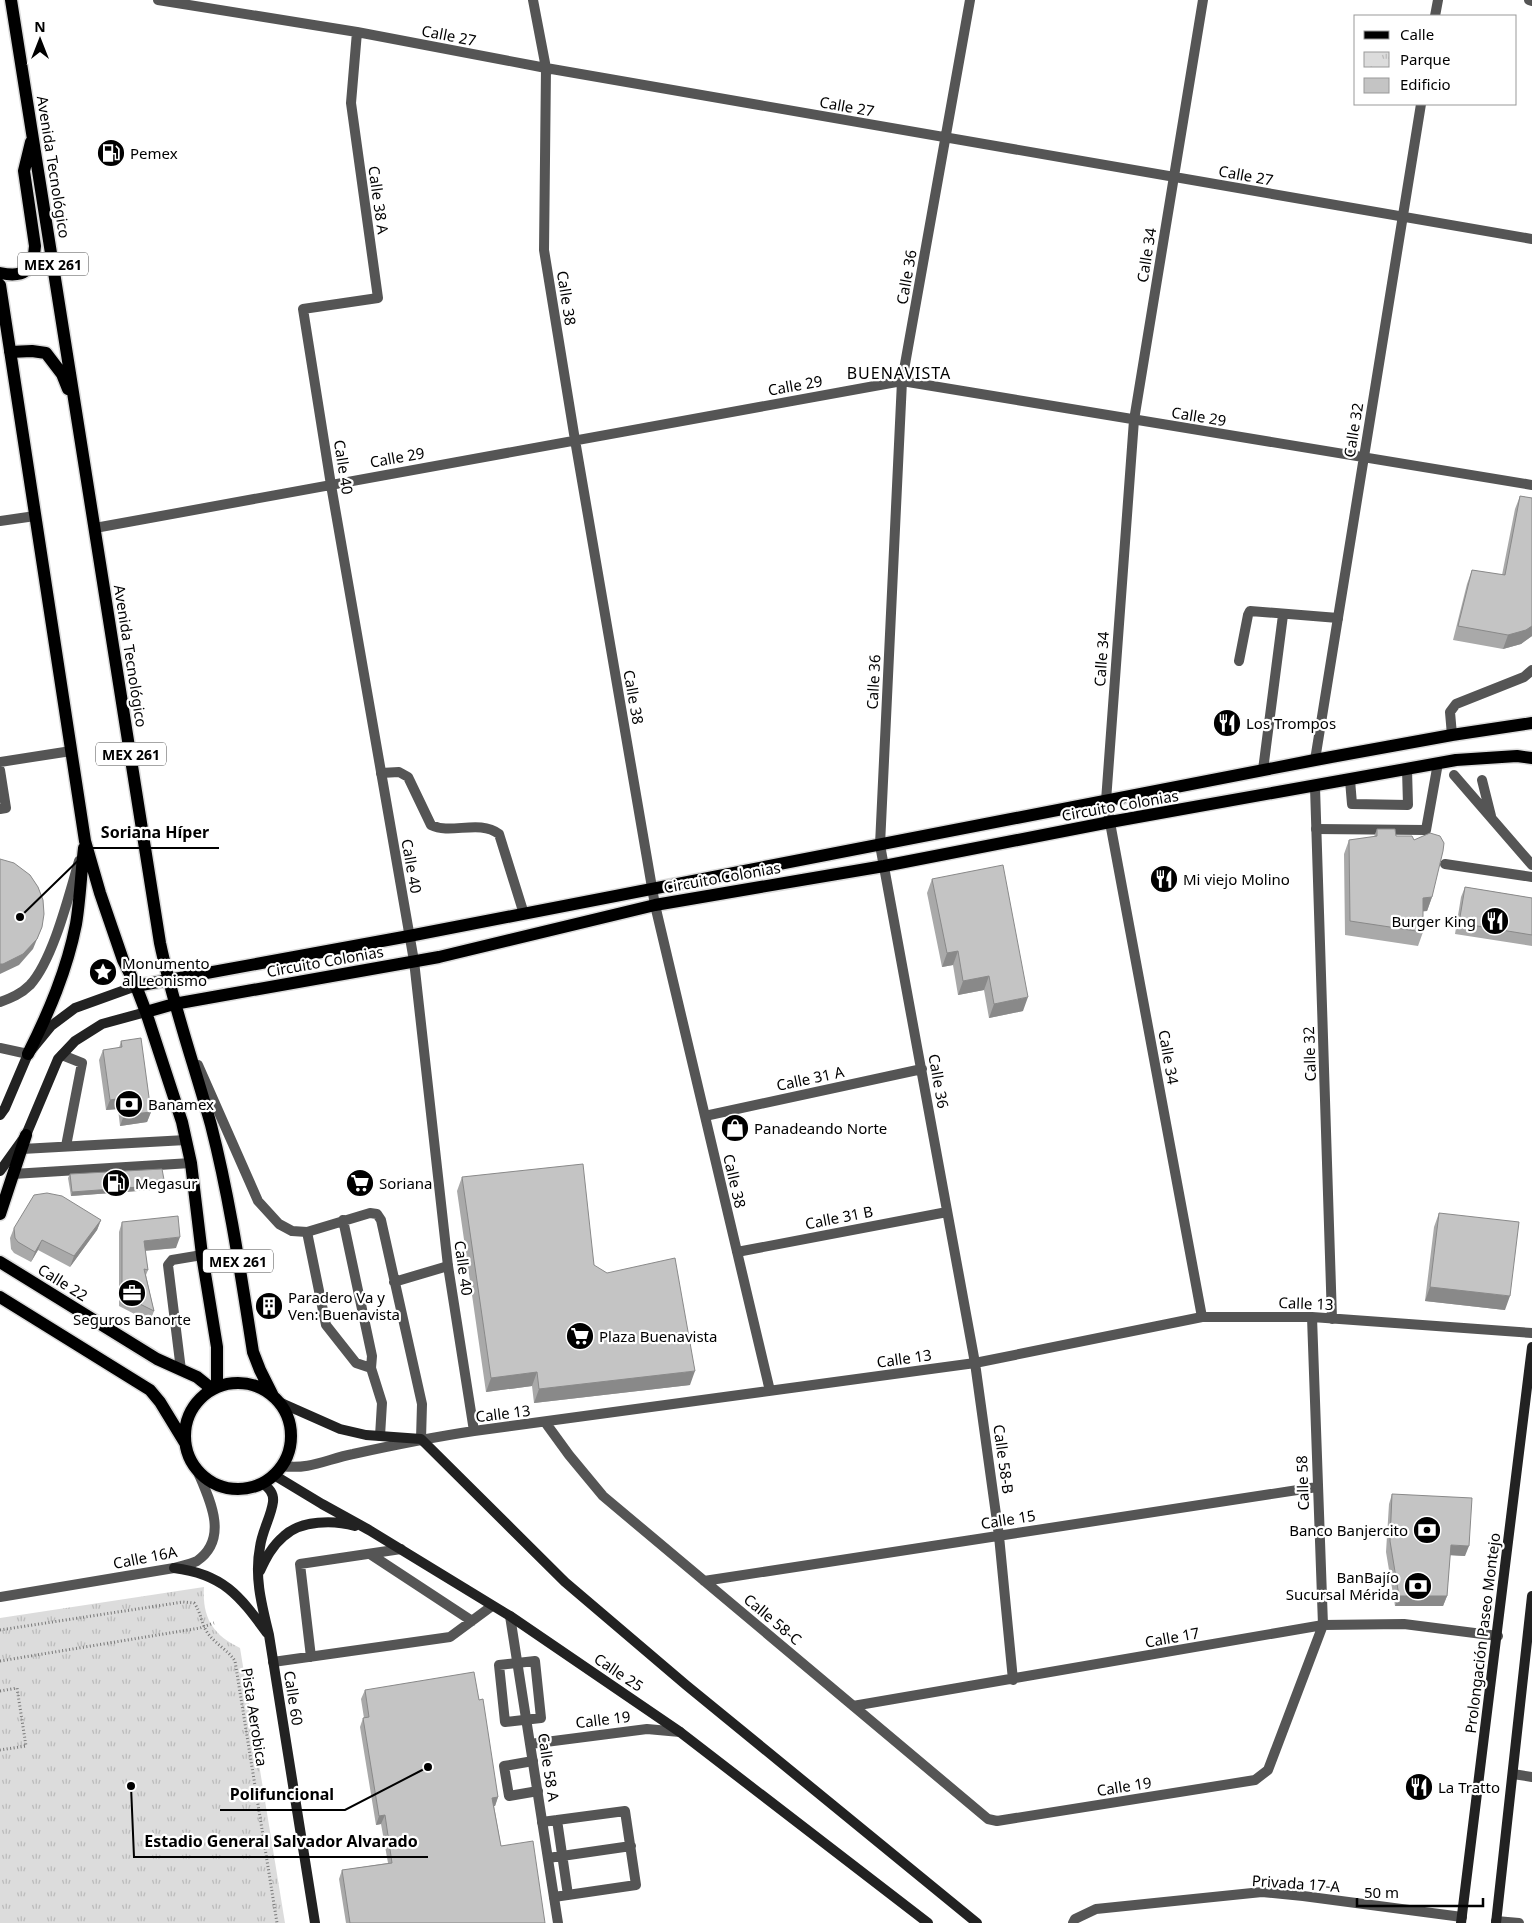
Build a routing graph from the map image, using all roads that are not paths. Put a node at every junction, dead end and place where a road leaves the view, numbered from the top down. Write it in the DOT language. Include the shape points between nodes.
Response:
graph roads {
  1 [pos="11,0"];
  2 [pos="158,0"];
  3 [pos="532,0"];
  4 [pos="970,0"];
  5 [pos="1203,0"];
  6 [pos="1438,0"];
  7 [pos="1435,15"];
  8 [pos="357,32"];
  9 [pos="546,68"];
  10 [pos="1421,105"];
  11 [pos="32,134"];
  12 [pos="946,139"];
  13 [pos="1174,178"];
  14 [pos="1402,218"];
  15 [pos="1532,239"];
  16 [pos="0,273"];
  17 [pos="0,285"];
  18 [pos="303,309"];
  19 [pos="5,353"];
  20 [pos="902,381"];
  21 [pos="75,405"];
  22 [pos="1134,420"];
  23 [pos="575,440"];
  24 [pos="1364,458"];
  25 [pos="331,484"];
  26 [pos="1532,485"];
  27 [pos="35,516"];
  28 [pos="0,521"];
  29 [pos="95,528"];
  30 [pos="1283,615"];
  31 [pos="1338,618"];
  32 [pos="1239,661"];
  33 [pos="1532,670"];
  34 [pos="1532,723"];
  35 [pos="1452,735"];
  36 [pos="71,751"];
  37 [pos="1532,758"];
  38 [pos="1315,760"];
  39 [pos="0,762"];
  40 [pos="1438,763"];
  41 [pos="1407,769"];
  42 [pos="0,770"];
  43 [pos="1263,770"];
  44 [pos="381,773"];
  45 [pos="1454,775"];
  46 [pos="1350,780"];
  47 [pos="1482,780"];
  48 [pos="1315,787"];
  49 [pos="1106,801"];
  50 [pos="0,809"];
  51 [pos="1491,817"];
  52 [pos="1110,822"];
  53 [pos="1316,829"];
  54 [pos="85,841"];
  55 [pos="880,845"];
  56 [pos="1445,864"];
  57 [pos="1532,865"];
  58 [pos="884,866"];
  59 [pos="1532,877"];
  60 [pos="652,888"];
  61 [pos="655,906"];
  62 [pos="524,914"];
  63 [pos="409,936"];
  64 [pos="414,961"];
  65 [pos="168,979"];
  66 [pos="136,986"];
  67 [pos="0,1002"];
  68 [pos="174,1004"];
  69 [pos="146,1012"];
  70 [pos="180,1025"];
  71 [pos="0,1048"];
  72 [pos="28,1054"];
  73 [pos="62,1055"];
  74 [pos="922,1069"];
  75 [pos="0,1115"];
  76 [pos="705,1116"];
  77 [pos="26,1135"];
  78 [pos="186,1140"];
  79 [pos="66,1146"];
  80 [pos="22,1149"];
  81 [pos="191,1163"];
  82 [pos="0,1172"];
  83 [pos="13,1174"];
  84 [pos="947,1212"];
  85 [pos="0,1214"];
  86 [pos="343,1220"];
  87 [pos="307,1232"];
  88 [pos="737,1252"];
  89 [pos="202,1255"];
  90 [pos="0,1261"];
  91 [pos="448,1266"];
  92 [pos="394,1282"];
  93 [pos="0,1297"];
  94 [pos="1202,1317"];
  95 [pos="1312,1317"];
  96 [pos="1332,1319"];
  97 [pos="1532,1333"];
  98 [pos="1532,1347"];
  99 [pos="975,1363"];
  100 [pos="370,1368"];
  101 [pos="181,1370"];
  102 [pos="215,1388"];
  103 [pos="770,1391"];
  104 [pos="276,1399"];
  105 [pos="544,1422"];
  106 [pos="474,1431"];
  107 [pos="380,1436"];
  108 [pos="421,1439"];
  109 [pos="185,1444"];
  110 [pos="197,1470"];
  111 [pos="278,1470"];
  112 [pos="262,1483"];
  113 [pos="1317,1487"];
  114 [pos="369,1530"];
  115 [pos="999,1536"];
  116 [pos="401,1549"];
  117 [pos="370,1554"];
  118 [pos="174,1568"];
  119 [pos="258,1574"];
  120 [pos="704,1581"];
  121 [pos="1532,1596"];
  122 [pos="0,1597"];
  123 [pos="492,1606"];
  124 [pos="510,1616"];
  125 [pos="472,1621"];
  126 [pos="1323,1625"];
  127 [pos="269,1635"];
  128 [pos="1498,1636"];
  129 [pos="1530,1639"];
  130 [pos="311,1657"];
  131 [pos="273,1662"];
  132 [pos="518,1662"];
  133 [pos="1013,1680"];
  134 [pos="853,1706"];
  135 [pos="526,1720"];
  136 [pos="680,1732"];
  137 [pos="530,1744"];
  138 [pos="533,1762"];
  139 [pos="1513,1774"];
  140 [pos="1532,1777"];
  141 [pos="1255,1780"];
  142 [pos="538,1791"];
  143 [pos="557,1820"];
  144 [pos="997,1821"];
  145 [pos="542,1822"];
  146 [pos="631,1846"];
  147 [pos="562,1856"];
  148 [pos="548,1858"];
  149 [pos="568,1895"];
  150 [pos="554,1897"];
  151 [pos="1461,1920"];
  152 [pos="1496,1922"];
  153 [pos="315,1923"];
  154 [pos="558,1923"];
  155 [pos="928,1923"];
  156 [pos="977,1923"];
  157 [pos="1073,1923"];
  158 [pos="1519,1923"];
  1 -- 11 [label="main road, Avenida Tecnológico / MEX 261"];
  2 -- 8 [label="street, Calle 27"];
  3 -- 9 [label="street, Calle 38"];
  4 -- 12 [label="street, Calle 36"];
  5 -- 13 [label="street, Calle 34"];
  6 -- 7 [label="street"];
  8 -- 9 [label="street, Calle 27"];
  8 -- 18 [label="street, Calle 38 A" via="351,103 378,298"];
  9 -- 12 [label="street, Calle 27"];
  9 -- 23 [label="street, Calle 38" via="544,250"];
  10 -- 14 [label="street, Calle 32"];
  11 -- 16 [label="main road" via="24,171 34,258 24,272 13,276"];
  11 -- 21 [label="main road, Avenida Tecnológico / MEX 261"];
  12 -- 13 [label="street, Calle 27"];
  12 -- 20 [label="street, Calle 36"];
  13 -- 14 [label="street, Calle 27"];
  13 -- 22 [label="street, Calle 34"];
  14 -- 15 [label="street, Calle 27"];
  14 -- 24 [label="street, Calle 32"];
  17 -- 19 [label="main road, MEX 261"];
  18 -- 25 [label="street, Calle 40"];
  19 -- 21 [label="main road" via="32,351 46,354 62,374"];
  19 -- 27 [label="main road, MEX 261"];
  20 -- 22 [label="street, Calle 29"];
  20 -- 23 [label="street, Calle 29"];
  20 -- 55 [label="street, Calle 36"];
  21 -- 29 [label="main road, Avenida Tecnológico / MEX 261"];
  22 -- 24 [label="street, Calle 29"];
  22 -- 49 [label="street, Calle 34"];
  23 -- 25 [label="street, Calle 29"];
  23 -- 60 [label="street, Calle 38"];
  24 -- 26 [label="street, Calle 29"];
  24 -- 31 [label="street, Calle 32"];
  25 -- 29 [label="street, Calle 29"];
  25 -- 44 [label="street, Calle 40"];
  27 -- 28 [label="street"];
  27 -- 36 [label="main road, MEX 261"];
  29 -- 65 [label="main road, Avenida Tecnológico / MEX 261"];
  30 -- 31 [label="street"];
  30 -- 32 [label="street" via="1250,612"];
  30 -- 43 [label="street"];
  31 -- 38 [label="street, Calle 32"];
  33 -- 35 [label="street" via="1524,677 1456,704 1450,712"];
  34 -- 35 [label="main road, Circuito Colonias"];
  35 -- 38 [label="main road, Circuito Colonias"];
  36 -- 39 [label="street"];
  36 -- 54 [label="main road, MEX 261"];
  37 -- 40 [label="main road, Circuito Colonias" via="1517,756"];
  38 -- 43 [label="main road, Circuito Colonias"];
  40 -- 41 [label="main road, Circuito Colonias"];
  40 -- 53 [label="street" via="1426,830"];
  41 -- 46 [label="main road, Circuito Colonias"];
  41 -- 46 [label="street" via="1408,805 1352,804"];
  42 -- 50 [label="street" via="6,808"];
  43 -- 49 [label="main road, Circuito Colonias"];
  44 -- 62 [label="street" via="399,772 408,777 431,825 439,828 488,828 499,834"];
  44 -- 63 [label="street, Calle 40"];
  45 -- 51 [label="street"];
  46 -- 48 [label="main road, Circuito Colonias"];
  47 -- 51 [label="street"];
  48 -- 52 [label="main road, Circuito Colonias"];
  48 -- 53 [label="street, Calle 32"];
  49 -- 52 [label="street, Calle 34"];
  49 -- 55 [label="main road, Circuito Colonias"];
  51 -- 57 [label="street"];
  52 -- 58 [label="main road, Circuito Colonias"];
  52 -- 94 [label="street, Calle 34"];
  53 -- 96 [label="street, Calle 32"];
  54 -- 66 [label="main road, MEX 261" via="123,960"];
  54 -- 67 [label="street" via="68,899 40,973 16,996"];
  54 -- 72 [label="main road" via="76,924 68,957 50,1011"];
  55 -- 58 [label="street, Calle 36"];
  55 -- 60 [label="main road, Circuito Colonias"];
  56 -- 59 [label="street"];
  58 -- 61 [label="main road, Circuito Colonias"];
  58 -- 74 [label="street, Calle 36"];
  60 -- 61 [label="street, Calle 38"];
  60 -- 62 [label="main road, Circuito Colonias"];
  61 -- 64 [label="main road, Circuito Colonias"];
  61 -- 76 [label="street, Calle 38"];
  62 -- 63 [label="main road, Circuito Colonias"];
  63 -- 64 [label="street, Calle 40"];
  63 -- 65 [label="main road, Circuito Colonias"];
  64 -- 68 [label="main road, Circuito Colonias"];
  64 -- 91 [label="street, Calle 40"];
  65 -- 66 [label="main road, Circuito Colonias"];
  65 -- 68 [label="main road, Avenida Tecnológico / MEX 261"];
  66 -- 69 [label="main road, MEX 261"];
  66 -- 72 [label="main road, Circuito Colonias" via="75,1008 51,1026"];
  68 -- 69 [label="main road, Circuito Colonias"];
  68 -- 70 [label="main road, Avenida Tecnológico / MEX 261"];
  69 -- 73 [label="main road, Circuito Colonias" via="102,1024 75,1041"];
  69 -- 78 [label="main road, MEX 261"];
  70 -- 87 [label="street" via="258,1201 280,1224 292,1231"];
  70 -- 104 [label="main road, Avenida Tecnológico / MEX 261" via="225,1186 254,1352"];
  71 -- 72 [label="street"];
  72 -- 75 [label="main road, Circuito Colonias" via="6,1108"];
  73 -- 77 [label="main road, Circuito Colonias"];
  73 -- 79 [label="street" via="82,1062"];
  74 -- 76 [label="street, Calle 31 A"];
  74 -- 84 [label="street, Calle 36"];
  76 -- 88 [label="street, Calle 38"];
  77 -- 80 [label="main road"];
  77 -- 82 [label="main road, Circuito Colonias"];
  78 -- 79 [label="street"];
  78 -- 81 [label="main road, MEX 261"];
  79 -- 80 [label="street"];
  80 -- 83 [label="main road"];
  81 -- 83 [label="street"];
  81 -- 89 [label="main road, MEX 261"];
  83 -- 85 [label="main road"];
  84 -- 88 [label="street, Calle 31 B"];
  84 -- 99 [label="street, Calle 36"];
  86 -- 87 [label="street"];
  86 -- 92 [label="street" via="377,1214"];
  86 -- 100 [label="street" via="372,1356"];
  87 -- 100 [label="street" via="326,1325 356,1363"];
  88 -- 103 [label="street, Calle 38"];
  89 -- 101 [label="street" via="172,1260 168,1265"];
  89 -- 102 [label="main road, MEX 261" via="217,1347"];
  90 -- 101 [label="main road, Calle 22" via="157,1359"];
  91 -- 92 [label="street"];
  91 -- 106 [label="street, Calle 40"];
  92 -- 108 [label="street" via="422,1404"];
  93 -- 109 [label="main road" via="150,1390"];
  94 -- 95 [label="street, Calle 13"];
  94 -- 99 [label="street, Calle 13"];
  95 -- 96 [label="street, Calle 13"];
  95 -- 113 [label="street, Calle 58"];
  96 -- 97 [label="street, Calle 13"];
  98 -- 128 [label="main road, Prolongación Paseo Montejo"];
  99 -- 103 [label="street, Calle 13"];
  99 -- 115 [label="street, Calle 58-B"];
  100 -- 107 [label="street" via="382,1403"];
  101 -- 102 [label="main road, Calle 22"];
  102 -- 104 [label="main road" via="246,1383"];
  102 -- 109 [label="main road" via="200,1398 188,1416"];
  103 -- 105 [label="street, Calle 13"];
  104 -- 107 [label="main road" via="340,1429"];
  104 -- 111 [label="main road" via="288,1416 291,1433 289,1451"];
  105 -- 106 [label="street, Calle 13"];
  105 -- 120 [label="street, Calle 58-C" via="603,1496"];
  106 -- 108 [label="street, Calle 13"];
  107 -- 108 [label="main road"];
  108 -- 111 [label="street, Calle 13" via="313,1466"];
  108 -- 156 [label="main road, Calle 25" via="565,1582 686,1686"];
  109 -- 110 [label="main road"];
  110 -- 112 [label="main road" via="228,1488"];
  110 -- 118 [label="street, Calle 16A" via="212,1506 214,1534 209,1547 196,1561"];
  111 -- 112 [label="main road"];
  111 -- 114 [label="main road, Calle 25" via="322,1504"];
  112 -- 119 [label="main road, Calle 60" via="273,1498 259,1549"];
  113 -- 115 [label="street, Calle 15"];
  113 -- 126 [label="street, Calle 58"];
  114 -- 116 [label="main road, Calle 25"];
  114 -- 119 [label="main road" via="347,1523 303,1525 285,1534 270,1550"];
  115 -- 120 [label="street, Calle 15"];
  115 -- 133 [label="street, Calle 58-B"];
  116 -- 117 [label="street"];
  116 -- 123 [label="main road, Calle 25"];
  117 -- 125 [label="street"];
  117 -- 130 [label="street" via="300,1564"];
  118 -- 122 [label="street, Calle 16A"];
  118 -- 127 [label="main road" via="210,1576 225,1585 239,1597"];
  119 -- 127 [label="main road, Calle 60"];
  120 -- 134 [label="street, Calle 58-C"];
  121 -- 129 [label="main road"];
  123 -- 124 [label="main road, Calle 25"];
  123 -- 125 [label="street"];
  124 -- 132 [label="street, Calle 58 A"];
  124 -- 136 [label="main road, Calle 25"];
  125 -- 130 [label="street" via="450,1637"];
  126 -- 128 [label="street, Calle 17" via="1404,1624"];
  126 -- 133 [label="street, Calle 17"];
  126 -- 141 [label="street, Calle 58" via="1268,1770"];
  127 -- 131 [label="main road, Calle 60"];
  128 -- 151 [label="main road, Prolongación Paseo Montejo"];
  129 -- 139 [label="main road"];
  130 -- 131 [label="street"];
  131 -- 153 [label="main road, Calle 60"];
  132 -- 135 [label="street, Calle 58 A"];
  132 -- 135 [label="street" via="535,1661 541,1718"];
  132 -- 135 [label="street" via="499,1665 505,1722"];
  133 -- 134 [label="street, Calle 17"];
  134 -- 144 [label="street, Calle 58-C" via="988,1819"];
  135 -- 137 [label="street, Calle 58 A"];
  136 -- 137 [label="street, Calle 19" via="647,1729"];
  136 -- 155 [label="main road, Calle 25"];
  137 -- 138 [label="street, Calle 58 A"];
  138 -- 142 [label="street, Calle 58 A"];
  138 -- 142 [label="street" via="504,1766 508,1796"];
  139 -- 140 [label="street"];
  139 -- 152 [label="main road"];
  141 -- 144 [label="street, Calle 19"];
  142 -- 145 [label="street, Calle 58 A"];
  143 -- 145 [label="street"];
  143 -- 146 [label="street" via="625,1811"];
  143 -- 147 [label="street"];
  145 -- 148 [label="street, Calle 58 A"];
  146 -- 147 [label="street"];
  146 -- 149 [label="street" via="636,1885"];
  147 -- 148 [label="street"];
  147 -- 149 [label="street"];
  148 -- 150 [label="street, Calle 58 A"];
  149 -- 150 [label="street"];
  150 -- 154 [label="street, Calle 58 A"];
  151 -- 157 [label="street, Privada 17-A" via="1262,1892 1096,1909"];
  152 -- 158 [label="street"];
}
